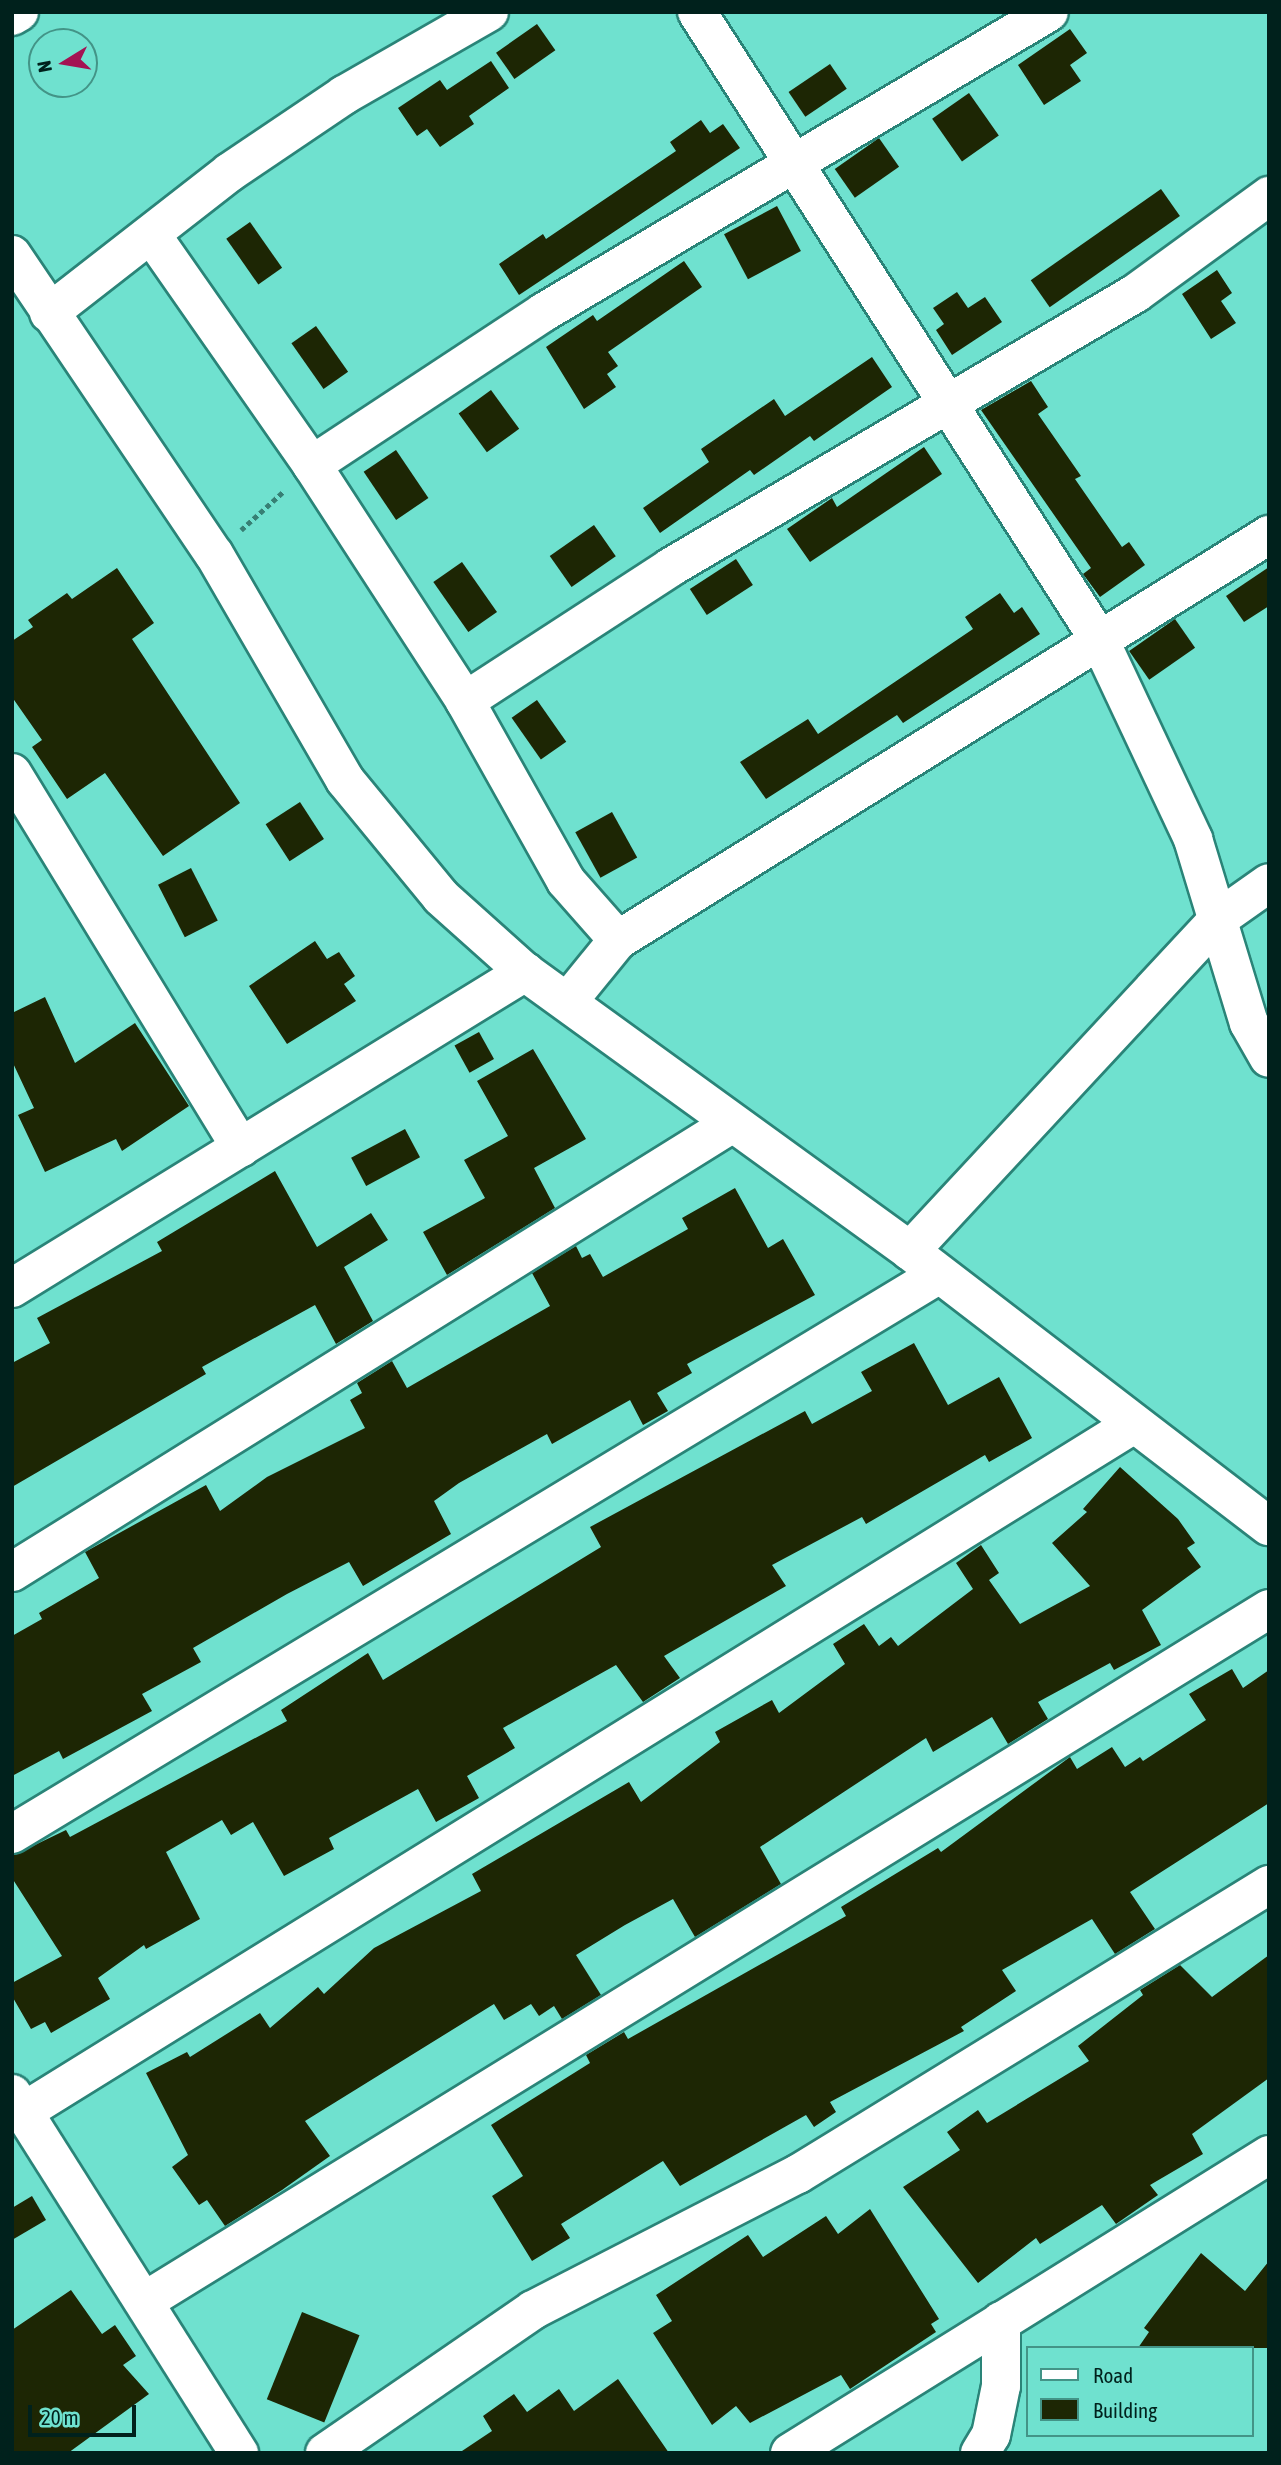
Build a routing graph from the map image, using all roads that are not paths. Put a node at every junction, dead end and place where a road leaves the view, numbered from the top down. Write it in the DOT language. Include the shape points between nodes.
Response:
graph roads {
  1 [pos="19,12"];
  2 [pos="489,12"];
  3 [pos="697,12"];
  4 [pos="1049,12"];
  5 [pos="12,16"];
  6 [pos="796,166"];
  7 [pos="1269,196"];
  8 [pos="153,237"];
  9 [pos="12,255"];
  10 [pos="49,313"];
  11 [pos="947,405"];
  12 [pos="312,465"];
  13 [pos="1269,535"];
  14 [pos="1100,642"];
  15 [pos="465,701"];
  16 [pos="12,773"];
  17 [pos="1269,883"];
  18 [pos="1218,919"];
  19 [pos="618,940"];
  20 [pos="524,972"];
  21 [pos="569,1000"];
  22 [pos="1269,1058"];
  23 [pos="731,1124"];
  24 [pos="241,1147"];
  25 [pos="924,1263"];
  26 [pos="12,1288"];
  27 [pos="1134,1424"];
  28 [pos="1269,1526"];
  29 [pos="12,1572"];
  30 [pos="1269,1609"];
  31 [pos="12,1834"];
  32 [pos="1269,1885"];
  33 [pos="18,2103"];
  34 [pos="1269,2155"];
  35 [pos="145,2301"];
  36 [pos="1000,2321"];
  37 [pos="239,2453"];
  38 [pos="325,2453"];
  39 [pos="790,2453"];
  40 [pos="980,2453"];
  1 -- 5 [label="street"];
  2 -- 8 [label="street" via="332,103 230,172"];
  3 -- 6 [label="street"];
  4 -- 6 [label="street"];
  6 -- 11 [label="street"];
  6 -- 12 [label="street" via="544,312"];
  7 -- 11 [label="street" via="1136,293"];
  8 -- 10 [label="street"];
  8 -- 12 [label="street"];
  9 -- 10 [label="street"];
  10 -- 20 [label="street" via="214,554 345,780 441,897"];
  11 -- 14 [label="street"];
  11 -- 15 [label="street" via="671,567"];
  12 -- 15 [label="street"];
  13 -- 14 [label="street"];
  14 -- 18 [label="street" via="1193,839"];
  14 -- 19 [label="street"];
  15 -- 19 [label="street" via="566,881"];
  16 -- 24 [label="street"];
  17 -- 18 [label="street"];
  18 -- 22 [label="street" via="1249,1023"];
  18 -- 25 [label="street"];
  19 -- 21 [label="street"];
  20 -- 21 [label="street"];
  20 -- 24 [label="street"];
  21 -- 23 [label="street"];
  23 -- 25 [label="street"];
  23 -- 29 [label="street"];
  24 -- 26 [label="street"];
  25 -- 27 [label="street"];
  25 -- 31 [label="street"];
  27 -- 28 [label="street"];
  27 -- 33 [label="street"];
  30 -- 35 [label="street"];
  32 -- 38 [label="street" via="797,2174 533,2310"];
  33 -- 35 [label="street"];
  34 -- 36 [label="street"];
  35 -- 37 [label="street"];
  36 -- 39 [label="street"];
  36 -- 40 [label="street" via="1001,2386 991,2435"];
}
